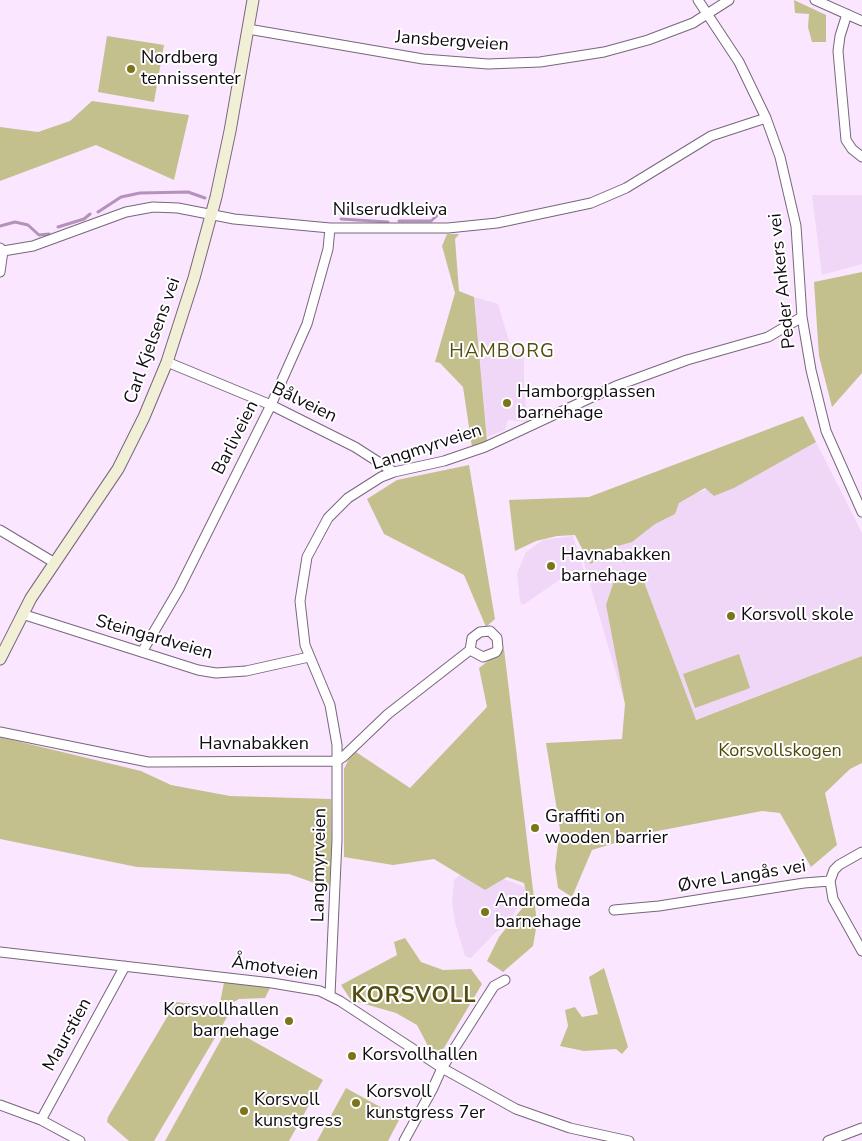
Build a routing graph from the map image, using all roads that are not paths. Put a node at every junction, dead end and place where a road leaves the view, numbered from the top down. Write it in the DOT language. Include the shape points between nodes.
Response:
graph roads {
  1 [pos="252,0"];
  2 [pos="698,0"];
  3 [pos="729,0"];
  4 [pos="815,0"];
  5 [pos="707,14"];
  6 [pos="847,14"];
  7 [pos="862,21"];
  8 [pos="248,29"];
  9 [pos="766,118"];
  10 [pos="862,157"];
  11 [pos="211,215"];
  12 [pos="330,228"];
  13 [pos="1,249"];
  14 [pos="0,272"];
  15 [pos="802,317"];
  16 [pos="167,362"];
  17 [pos="271,405"];
  18 [pos="394,472"];
  19 [pos="862,512"];
  20 [pos="0,530"];
  21 [pos="55,563"];
  22 [pos="22,614"];
  23 [pos="470,650"];
  24 [pos="142,652"];
  25 [pos="309,657"];
  26 [pos="0,658"];
  27 [pos="0,732"];
  28 [pos="337,761"];
  29 [pos="862,852"];
  30 [pos="830,882"];
  31 [pos="614,910"];
  32 [pos="859,939"];
  33 [pos="862,951"];
  34 [pos="0,952"];
  35 [pos="125,966"];
  36 [pos="505,980"];
  37 [pos="330,995"];
  38 [pos="442,1068"];
  39 [pos="0,1105"];
  40 [pos="41,1120"];
  41 [pos="862,1128"];
  42 [pos="607,1140"];
  43 [pos="80,1141"];
  44 [pos="404,1141"];
  45 [pos="629,1141"];
  46 [pos="828,1141"];
  1 -- 8 [label="main road, Carl Kjelsens vei"];
  2 -- 5 [label="street, Peder Ankers vei"];
  3 -- 5 [label="street, Jansbergveien"];
  4 -- 6 [label="street"];
  5 -- 8 [label="street, Jansbergveien" via="693,23 629,46 540,62 488,64 384,54"];
  5 -- 9 [label="street, Peder Ankers vei" via="739,62"];
  6 -- 7 [label="street"];
  6 -- 10 [label="street" via="838,51 846,140"];
  8 -- 11 [label="main road, Carl Kjelsens vei"];
  9 -- 12 [label="street, Nilserudkleiva" via="711,136 626,188 591,203 497,223 458,227"];
  9 -- 15 [label="street, Peder Ankers vei" via="780,157 796,226"];
  11 -- 12 [label="street, Nilserudkleiva"];
  11 -- 13 [label="street, Nilserudkleiva" via="166,207 141,208 49,242"];
  11 -- 16 [label="main road, Carl Kjelsens vei"];
  12 -- 17 [label="street, Barliveien" via="328,249 307,324"];
  13 -- 14 [label="street"];
  15 -- 18 [label="street, Langmyrveien" via="768,337 687,360 616,386 485,447 444,461"];
  15 -- 19 [label="street, Peder Ankers vei" via="809,363 826,431"];
  16 -- 17 [label="street, Bålveien"];
  16 -- 21 [label="main road, Carl Kjelsens vei" via="118,469"];
  17 -- 18 [label="street, Bålveien" via="355,447"];
  17 -- 24 [label="street, Barliveien" via="179,589"];
  18 -- 25 [label="street, Langmyrveien" via="370,482 348,498 328,518 313,543 304,569 300,601 302,632"];
  20 -- 21 [label="street"];
  21 -- 22 [label="main road, Carl Kjelsens vei"];
  22 -- 24 [label="street, Steingardveien"];
  22 -- 26 [label="main road, Carl Kjelsens vei"];
  23 -- 28 [label="street" via="388,714"];
  24 -- 25 [label="street, Steingardveien" via="198,670 229,674"];
  25 -- 28 [label="street, Langmyrveien" via="334,719"];
  27 -- 28 [label="street, Havnabakken" via="148,762"];
  28 -- 37 [label="street, Langmyrveien" via="338,840"];
  29 -- 30 [label="street, Øvre Langås vei" via="839,865"];
  30 -- 31 [label="street, Øvre Langås vei"];
  30 -- 32 [label="street" via="833,899"];
  32 -- 33 [label="street"];
  34 -- 35 [label="street, Åmotveien"];
  35 -- 37 [label="street, Åmotveien" via="291,985"];
  35 -- 40 [label="street, Maurstien"];
  36 -- 38 [label="street" via="494,986"];
  37 -- 38 [label="street, Åmotveien"];
  38 -- 42 [label="street, Åmotveien" via="539,1118"];
  38 -- 44 [label="street"];
  39 -- 40 [label="street"];
  40 -- 43 [label="street"];
  41 -- 46 [label="street"];
  42 -- 45 [label="street, Åmotveien"];
}
